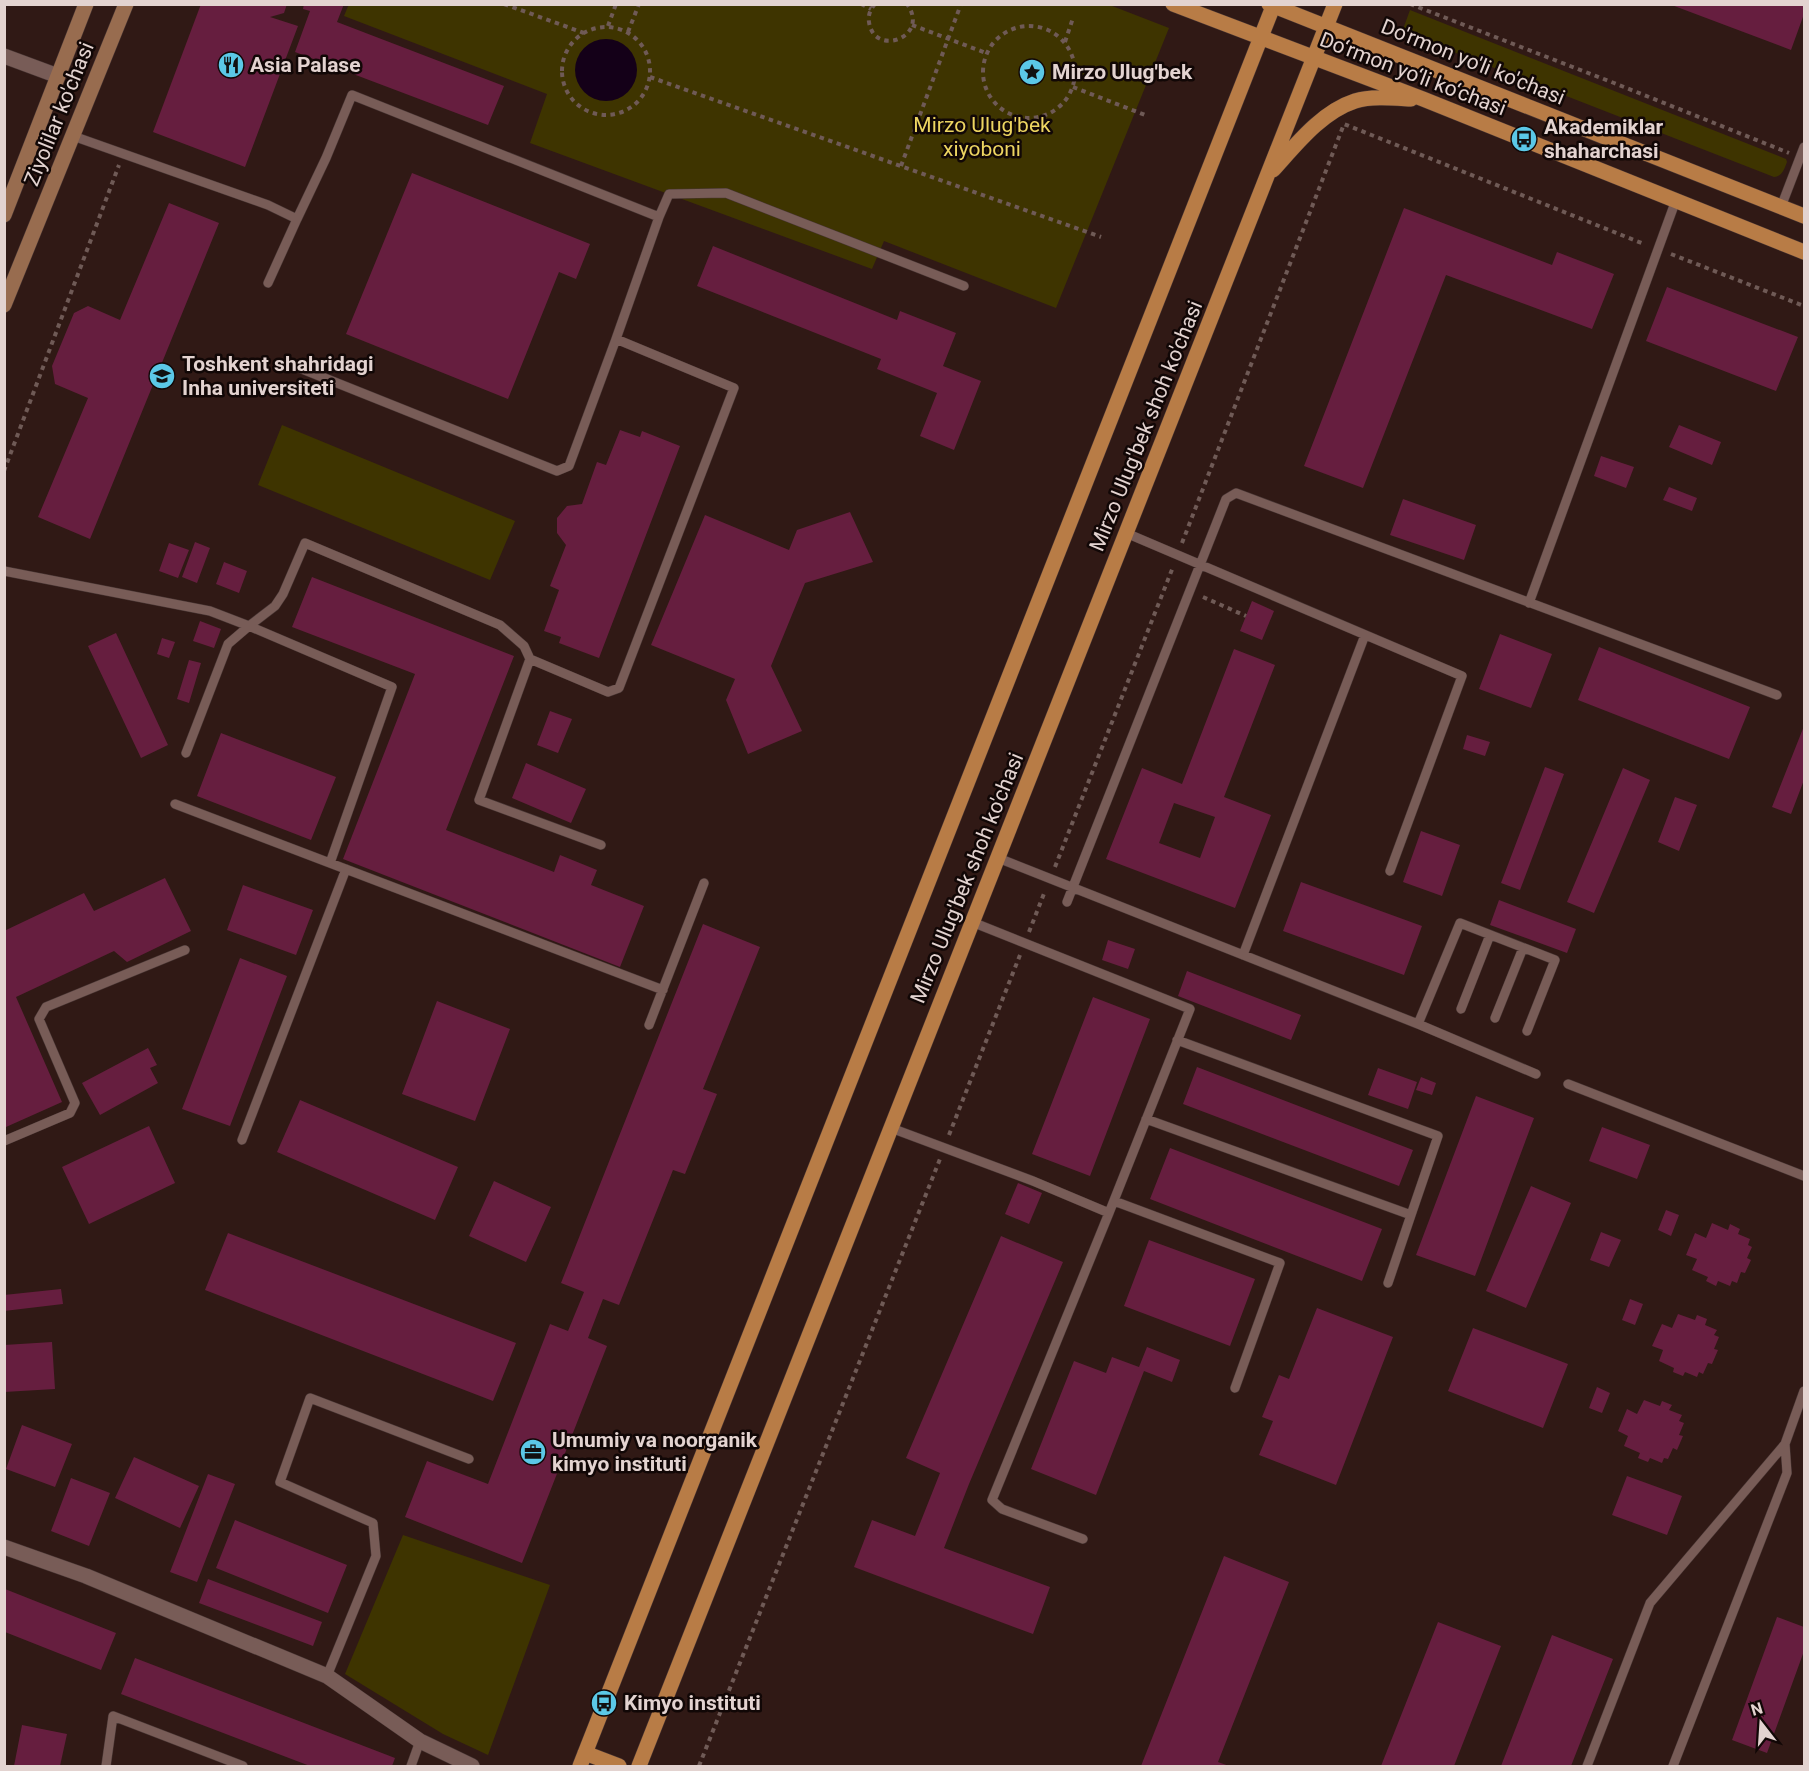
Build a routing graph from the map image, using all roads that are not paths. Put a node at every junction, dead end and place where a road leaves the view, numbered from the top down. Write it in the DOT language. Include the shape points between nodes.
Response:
graph roads {
  1 [pos="86,4"];
  2 [pos="126,4"];
  3 [pos="1173,4"];
  4 [pos="1335,4"];
  5 [pos="1272,5"];
  6 [pos="1326,26"];
  7 [pos="1261,39"];
  8 [pos="4,56"];
  9 [pos="1313,58"];
  10 [pos="58,76"];
  11 [pos="1423,99"];
  12 [pos="73,136"];
  13 [pos="1804,147"];
  14 [pos="1266,177"];
  15 [pos="1676,200"];
  16 [pos="1781,207"];
  17 [pos="4,215"];
  18 [pos="1804,216"];
  19 [pos="659,217"];
  20 [pos="297,219"];
  21 [pos="1804,252"];
  22 [pos="268,283"];
  23 [pos="964,286"];
  24 [pos="4,305"];
  25 [pos="616,339"];
  26 [pos="292,365"];
  27 [pos="1126,533"];
  28 [pos="1201,565"];
  29 [pos="4,571"];
  30 [pos="1529,603"];
  31 [pos="249,626"];
  32 [pos="1365,635"];
  33 [pos="530,659"];
  34 [pos="1777,695"];
  35 [pos="186,753"];
  36 [pos="175,804"];
  37 [pos="601,844"];
  38 [pos="998,858"];
  39 [pos="330,863"];
  40 [pos="346,869"];
  41 [pos="1390,871"];
  42 [pos="704,883"];
  43 [pos="1067,902"];
  44 [pos="972,922"];
  45 [pos="1490,935"];
  46 [pos="1523,948"];
  47 [pos="184,950"];
  48 [pos="1244,955"];
  49 [pos="663,990"];
  50 [pos="1461,1009"];
  51 [pos="1495,1018"];
  52 [pos="1418,1024"];
  53 [pos="649,1025"];
  54 [pos="1527,1031"];
  55 [pos="1177,1040"];
  56 [pos="1536,1074"];
  57 [pos="1569,1084"];
  58 [pos="1146,1119"];
  59 [pos="891,1128"];
  60 [pos="242,1140"];
  61 [pos="4,1141"];
  62 [pos="1804,1176"];
  63 [pos="1114,1202"];
  64 [pos="1109,1213"];
  65 [pos="1411,1215"];
  66 [pos="1388,1283"];
  67 [pos="1235,1388"];
  68 [pos="1804,1391"];
  69 [pos="1785,1444"];
  70 [pos="469,1459"];
  71 [pos="1083,1539"];
  72 [pos="4,1547"];
  73 [pos="327,1676"];
  74 [pos="420,1741"];
  75 [pos="582,1760"];
  76 [pos="106,1767"];
  77 [pos="243,1767"];
  78 [pos="411,1767"];
  79 [pos="472,1767"];
  80 [pos="619,1767"];
  81 [pos="639,1767"];
  82 [pos="1587,1767"];
  83 [pos="1673,1767"];
  1 -- 10 [label="main road, Ziyolilar ko'chasi"];
  2 -- 12 [label="main road, Ziyolilar ko'chasi"];
  3 -- 7 [label="main road, Do‘rmon yo‘li ko‘chasi"];
  4 -- 6 [label="main road, Mirzo Ulug'bek shoh ko'chasi"];
  5 -- 6 [label="main road, Do‘rmon yo‘li ko‘chasi"];
  5 -- 7 [label="main road, Mirzo Ulug'bek shoh ko'chasi"];
  6 -- 9 [label="main road, Mirzo Ulug'bek shoh ko'chasi"];
  6 -- 16 [label="main road, Do'rmon yo'li ko'chasi"];
  7 -- 9 [label="main road, Do‘rmon yo‘li ko‘chasi"];
  7 -- 75 [label="main road, Mirzo Ulug'bek shoh ko'chasi"];
  8 -- 10 [label="street"];
  9 -- 11 [label="main road, Do‘rmon yo‘li ko‘chasi"];
  9 -- 14 [label="main road, Mirzo Ulug'bek shoh ko'chasi"];
  10 -- 17 [label="main road, Ziyolilar ko'chasi"];
  11 -- 14 [label="main road" via="1372,99 1340,108"];
  11 -- 15 [label="main road, Do‘rmon yo‘li ko‘chasi"];
  12 -- 20 [label="lane" via="268,205"];
  12 -- 24 [label="main road, Ziyolilar ko'chasi"];
  13 -- 16 [label="lane"];
  14 -- 27 [label="main road, Mirzo Ulug'bek shoh ko'chasi"];
  15 -- 21 [label="main road, Do‘rmon yo‘li ko‘chasi"];
  15 -- 30 [label="lane"];
  16 -- 18 [label="main road, Do'rmon yo'li ko'chasi"];
  19 -- 20 [label="lane" via="352,95"];
  19 -- 23 [label="lane" via="669,194 726,194"];
  19 -- 25 [label="lane"];
  20 -- 22 [label="lane"];
  25 -- 26 [label="lane" via="569,466 557,471"];
  25 -- 33 [label="lane" via="734,388 619,688 608,692"];
  27 -- 28 [label="lane"];
  27 -- 38 [label="main road, Mirzo Ulug'bek shoh ko'chasi"];
  28 -- 30 [label="lane" via="1226,499 1236,493"];
  28 -- 32 [label="lane"];
  28 -- 43 [label="lane"];
  29 -- 31 [label="lane" via="210,611"];
  30 -- 34 [label="lane"];
  31 -- 33 [label="lane" via="275,606 283,594 304,543 500,625 524,646"];
  31 -- 35 [label="lane" via="228,644"];
  31 -- 39 [label="lane" via="392,687"];
  32 -- 41 [label="lane" via="1461,676"];
  32 -- 48 [label="lane"];
  33 -- 37 [label="lane" via="480,800"];
  36 -- 39 [label="lane"];
  38 -- 44 [label="main road, Mirzo Ulug'bek shoh ko'chasi"];
  38 -- 48 [label="lane"];
  39 -- 40 [label="lane"];
  40 -- 49 [label="lane"];
  40 -- 60 [label="lane"];
  42 -- 49 [label="lane"];
  44 -- 55 [label="lane" via="1190,1009"];
  44 -- 59 [label="main road, Mirzo Ulug'bek shoh ko'chasi"];
  45 -- 46 [label="lane"];
  45 -- 50 [label="lane"];
  45 -- 52 [label="lane" via="1460,923"];
  46 -- 51 [label="lane"];
  46 -- 54 [label="lane" via="1555,960"];
  47 -- 61 [label="lane" via="46,1007 39,1019 75,1103 70,1113"];
  48 -- 52 [label="lane"];
  49 -- 53 [label="lane"];
  52 -- 56 [label="lane"];
  55 -- 58 [label="lane"];
  55 -- 65 [label="lane" via="1438,1136"];
  57 -- 62 [label="lane"];
  58 -- 63 [label="lane"];
  58 -- 65 [label="lane"];
  59 -- 64 [label="lane"];
  59 -- 81 [label="main road, Mirzo Ulug'bek shoh ko'chasi"];
  63 -- 64 [label="lane"];
  63 -- 67 [label="lane" via="1280,1263"];
  64 -- 71 [label="lane" via="992,1500 1002,1509"];
  65 -- 66 [label="lane"];
  68 -- 69 [label="lane"];
  69 -- 82 [label="lane" via="1650,1603"];
  69 -- 83 [label="lane" via="1787,1473"];
  70 -- 73 [label="lane" via="310,1398 280,1482 373,1523 376,1556"];
  72 -- 73 [label="street" via="96,1580"];
  73 -- 74 [label="street"];
  74 -- 78 [label="lane"];
  74 -- 79 [label="street"];
  75 -- 80 [label="main road"];
  76 -- 77 [label="lane" via="113,1716"];
}
